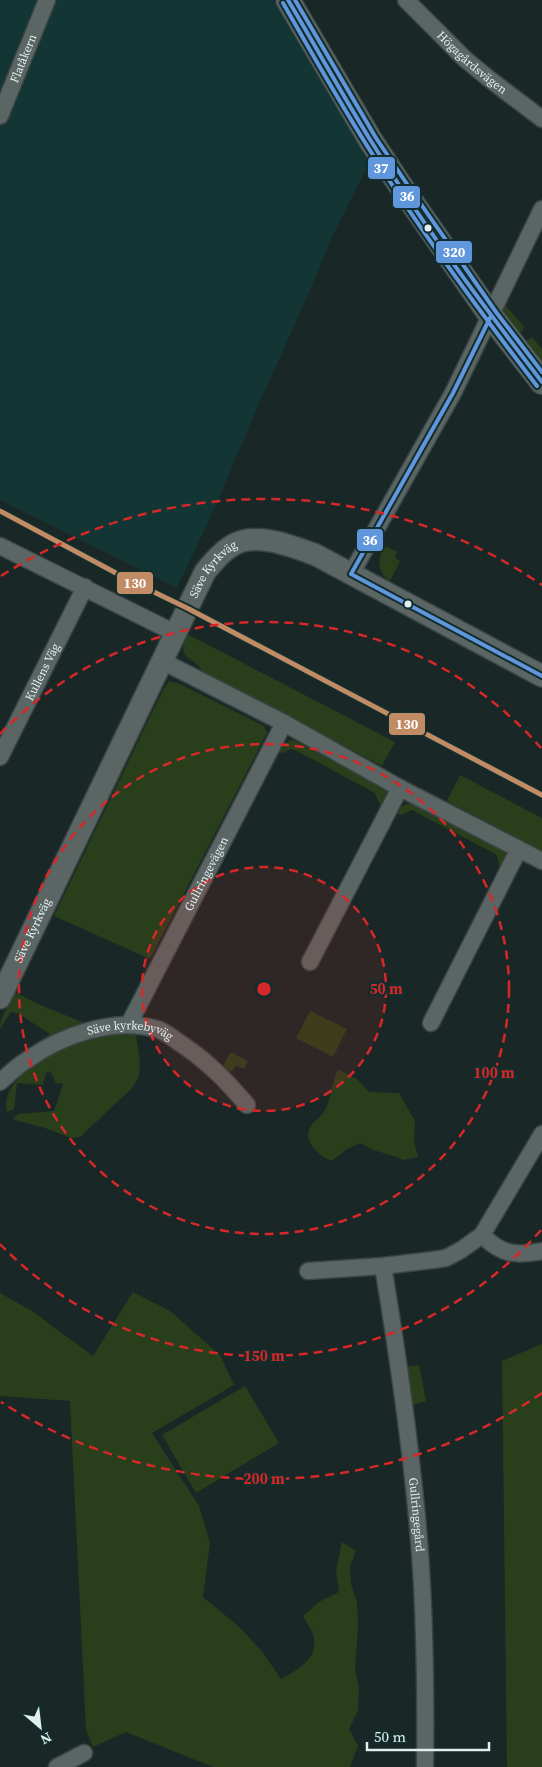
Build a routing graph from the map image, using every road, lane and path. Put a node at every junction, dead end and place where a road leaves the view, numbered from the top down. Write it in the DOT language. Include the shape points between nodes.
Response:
graph roads {
  1 [pos="47,0"];
  2 [pos="288,0"];
  3 [pos="406,0"];
  4 [pos="0,116"];
  5 [pos="542,119"];
  6 [pos="542,210"];
  7 [pos="491,316"];
  8 [pos="542,382"];
  9 [pos="0,546"];
  10 [pos="351,574"];
  11 [pos="85,587"];
  12 [pos="175,633"];
  13 [pos="162,661"];
  14 [pos="542,676"];
  15 [pos="284,723"];
  16 [pos="0,757"];
  17 [pos="400,788"];
  18 [pos="520,849"];
  19 [pos="542,861"];
  20 [pos="310,962"];
  21 [pos="0,998"];
  22 [pos="431,1023"];
  23 [pos="129,1024"];
  24 [pos="0,1082"];
  25 [pos="248,1105"];
  26 [pos="542,1134"];
  27 [pos="482,1236"];
  28 [pos="542,1251"];
  29 [pos="382,1266"];
  30 [pos="308,1271"];
  31 [pos="84,1753"];
  32 [pos="57,1767"];
  33 [pos="425,1767"];
  1 -- 4 [label="street, Flatåkern"];
  2 -- 7 [label="main road" via="371,142"];
  3 -- 5 [label="street, Högagårdsvägen" via="488,78"];
  6 -- 7 [label="street"];
  7 -- 8 [label="main road"];
  7 -- 10 [label="street" via="454,392"];
  9 -- 11 [label="street"];
  10 -- 12 [label="street, Säve Kyrkväg" via="316,555 284,544 266,541 236,543 205,572"];
  10 -- 14 [label="street, Säve Kyrkväg"];
  11 -- 12 [label="street"];
  11 -- 16 [label="street, Kullens Väg"];
  12 -- 13 [label="street, Säve Kyrkväg"];
  13 -- 15 [label="street"];
  13 -- 21 [label="street, Säve Kyrkväg"];
  15 -- 17 [label="street"];
  15 -- 23 [label="street, Gullringevägen"];
  17 -- 18 [label="street"];
  17 -- 20 [label="street"];
  18 -- 19 [label="street"];
  18 -- 22 [label="street"];
  23 -- 24 [label="street, Säve kyrkebyväg" via="72,1036 47,1047"];
  23 -- 25 [label="street, Säve kyrkebyväg" via="159,1029 191,1050 222,1076"];
  26 -- 27 [label="street"];
  27 -- 28 [label="street" via="495,1248 508,1253"];
  27 -- 29 [label="street" via="446,1258"];
  29 -- 30 [label="street"];
  29 -- 33 [label="street, Gullringegård" via="404,1403 417,1517 425,1662"];
  31 -- 32 [label="street"];
}
